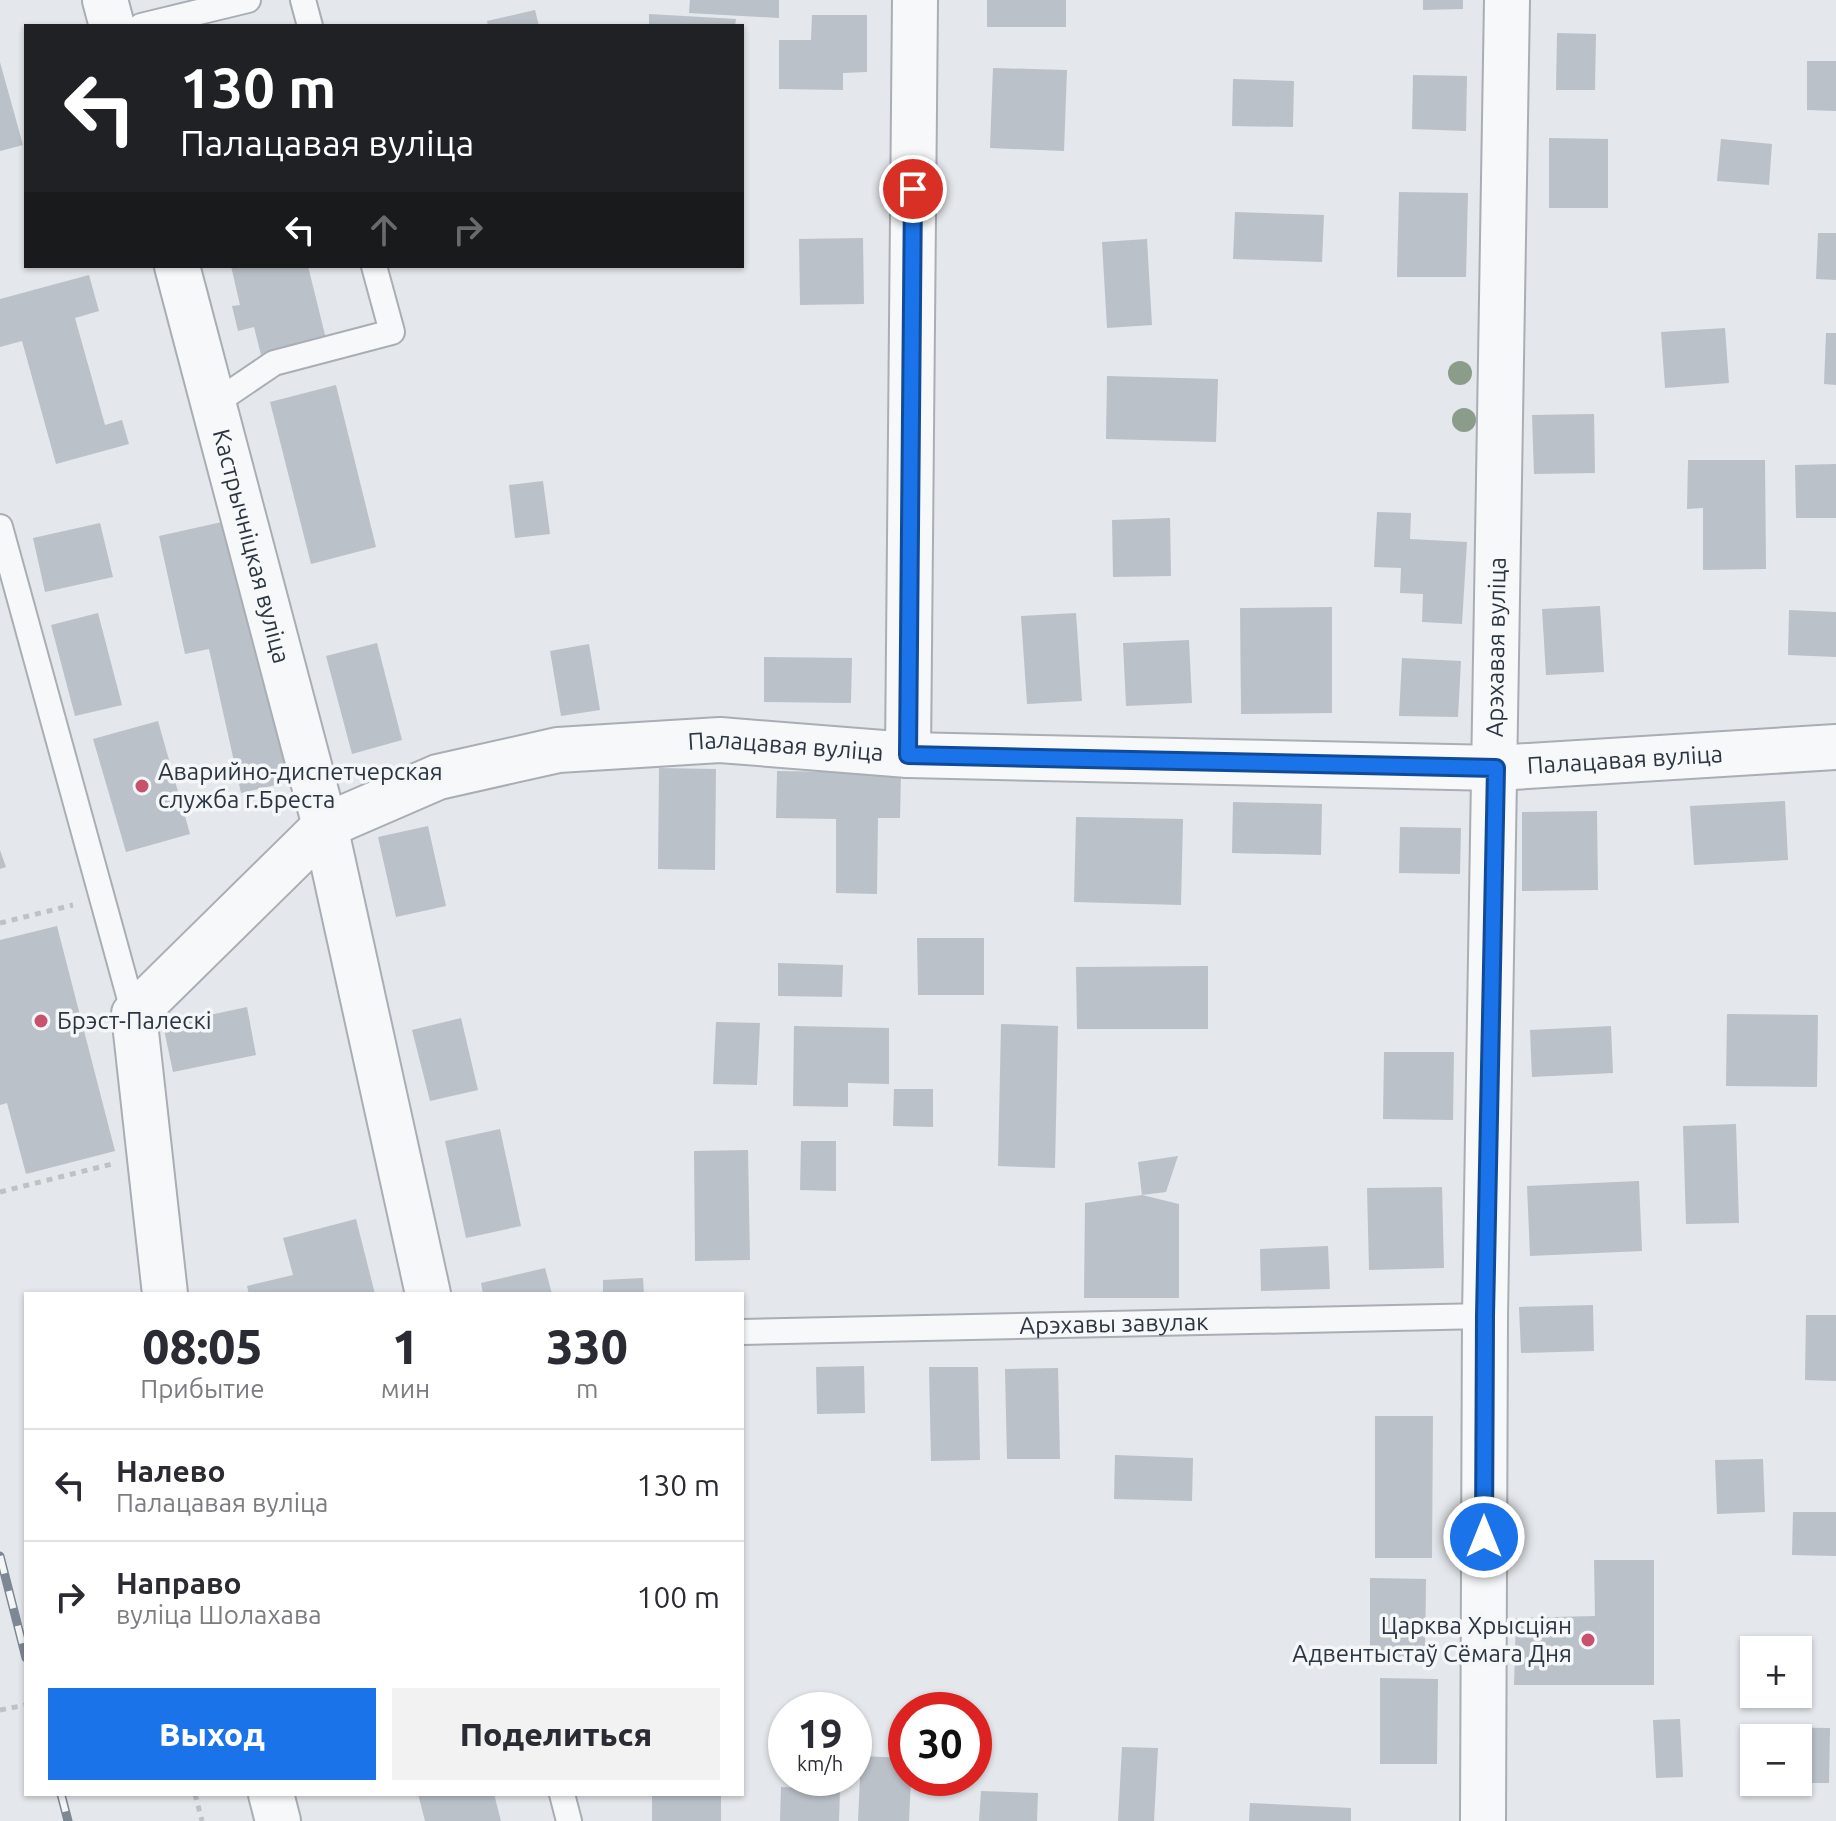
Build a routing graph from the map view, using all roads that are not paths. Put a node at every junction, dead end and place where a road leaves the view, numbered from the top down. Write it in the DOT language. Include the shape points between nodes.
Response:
graph roads {
  1 [pos="105,0"];
  2 [pos="248,0"];
  3 [pos="303,0"];
  4 [pos="915,0"];
  5 [pos="1507,0"];
  6 [pos="111,24"];
  7 [pos="149,24"];
  8 [pos="309,24"];
  9 [pos="178,268"];
  10 [pos="375,268"];
  11 [pos="215,403"];
  12 [pos="0,527"];
  13 [pos="1836,747"];
  14 [pos="908,755"];
  15 [pos="1496,768"];
  16 [pos="325,826"];
  17 [pos="134,1014"];
  18 [pos="165,1292"];
  19 [pos="428,1292"];
  20 [pos="1485,1316"];
  21 [pos="744,1332"];
  22 [pos="272,1796"];
  23 [pos="563,1796"];
  24 [pos="278,1821"];
  25 [pos="569,1821"];
  26 [pos="1483,1821"];
  1 -- 6 [label="street"];
  2 -- 7 [label="lane"];
  3 -- 8 [label="lane"];
  4 -- 14 [label="street"];
  5 -- 15 [label="street, Арэхавая вуліца"];
  9 -- 11 [label="street, Кастрычніцкая вуліца"];
  10 -- 11 [label="lane" via="392,332 274,363"];
  11 -- 16 [label="street, Кастрычніцкая вуліца"];
  12 -- 17 [label="lane"];
  13 -- 15 [label="street, Палацавая вуліца"];
  14 -- 15 [label="street, Палацавая вуліца"];
  14 -- 16 [label="street, Палацавая вуліца" via="720,740 558,750 438,777"];
  15 -- 20 [label="street, Арэхавая вуліца"];
  16 -- 17 [label="street"];
  16 -- 19 [label="street, Кастрычніцкая вуліца"];
  17 -- 18 [label="street"];
  20 -- 21 [label="lane, Арэхавы завулак"];
  20 -- 26 [label="street, Арэхавая вуліца"];
  22 -- 24 [label="street"];
  23 -- 25 [label="lane"];
}
